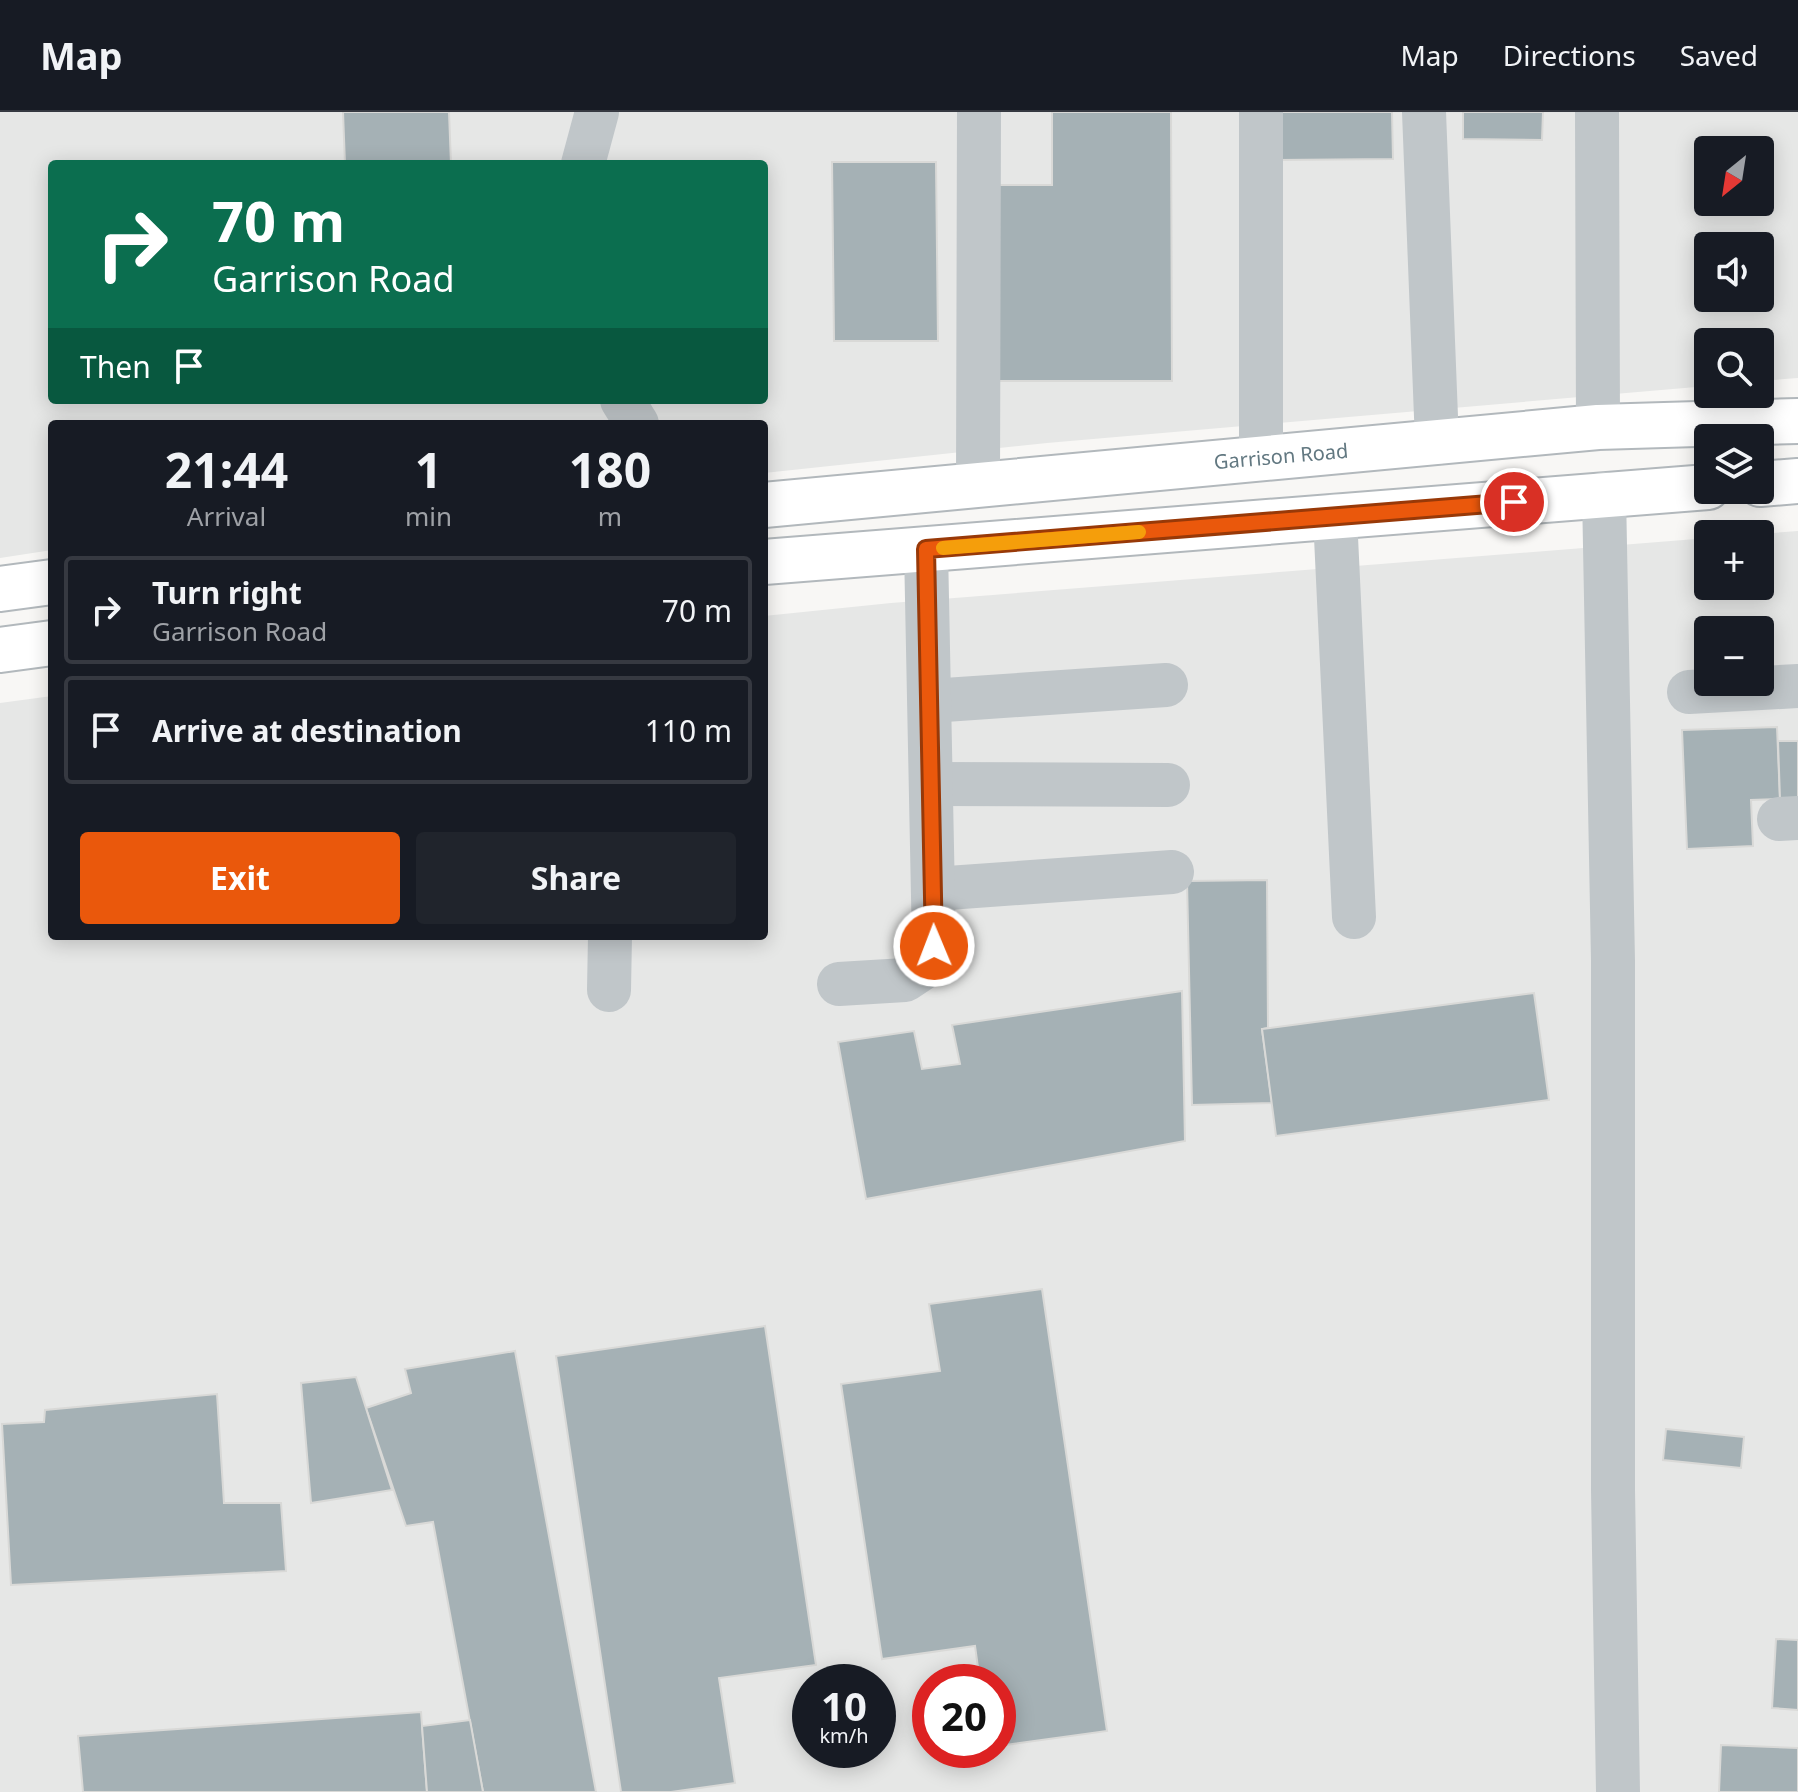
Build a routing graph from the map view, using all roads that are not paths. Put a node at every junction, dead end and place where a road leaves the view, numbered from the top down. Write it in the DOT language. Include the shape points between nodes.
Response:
graph roads {
  1 [pos="597,112"];
  2 [pos="979,112"];
  3 [pos="1261,112"];
  4 [pos="1424,112"];
  5 [pos="1597,112"];
  6 [pos="584,160"];
  7 [pos="1798,421"];
  8 [pos="1598,427"];
  9 [pos="1437,442"];
  10 [pos="1261,458"];
  11 [pos="1798,481"];
  12 [pos="1774,483"];
  13 [pos="978,484"];
  14 [pos="1694,488"];
  15 [pos="1604,494"];
  16 [pos="768,505"];
  17 [pos="1335,516"];
  18 [pos="926,549"];
  19 [pos="768,562"];
  20 [pos="48,583"];
  21 [pos="0,589"];
  22 [pos="48,644"];
  23 [pos="0,650"];
  24 [pos="1166,685"];
  25 [pos="1798,686"];
  26 [pos="1689,692"];
  27 [pos="930,701"];
  28 [pos="931,784"];
  29 [pos="1168,785"];
  30 [pos="1172,872"];
  31 [pos="934,889"];
  32 [pos="1354,917"];
  33 [pos="610,940"];
  34 [pos="839,984"];
  35 [pos="609,990"];
  36 [pos="1618,1792"];
  1 -- 6 [label="street"];
  2 -- 13 [label="street"];
  3 -- 10 [label="street"];
  4 -- 9 [label="street"];
  5 -- 8 [label="street"];
  7 -- 8 [label="main road, Garrison Road"];
  8 -- 9 [label="main road, Garrison Road"];
  9 -- 10 [label="main road, Garrison Road"];
  10 -- 13 [label="main road, Garrison Road"];
  11 -- 12 [label="main road"];
  13 -- 16 [label="main road, Garrison Road"];
  14 -- 15 [label="main road"];
  15 -- 17 [label="main road"];
  15 -- 36 [label="street"];
  17 -- 18 [label="main road"];
  17 -- 32 [label="street"];
  18 -- 19 [label="main road"];
  18 -- 27 [label="street"];
  20 -- 21 [label="main road"];
  22 -- 23 [label="main road"];
  24 -- 27 [label="street"];
  25 -- 26 [label="street"];
  27 -- 28 [label="street"];
  28 -- 29 [label="street"];
  28 -- 31 [label="street"];
  30 -- 31 [label="street"];
  31 -- 34 [label="street" via="934,946 926,966 905,980"];
  33 -- 35 [label="street"];
}
